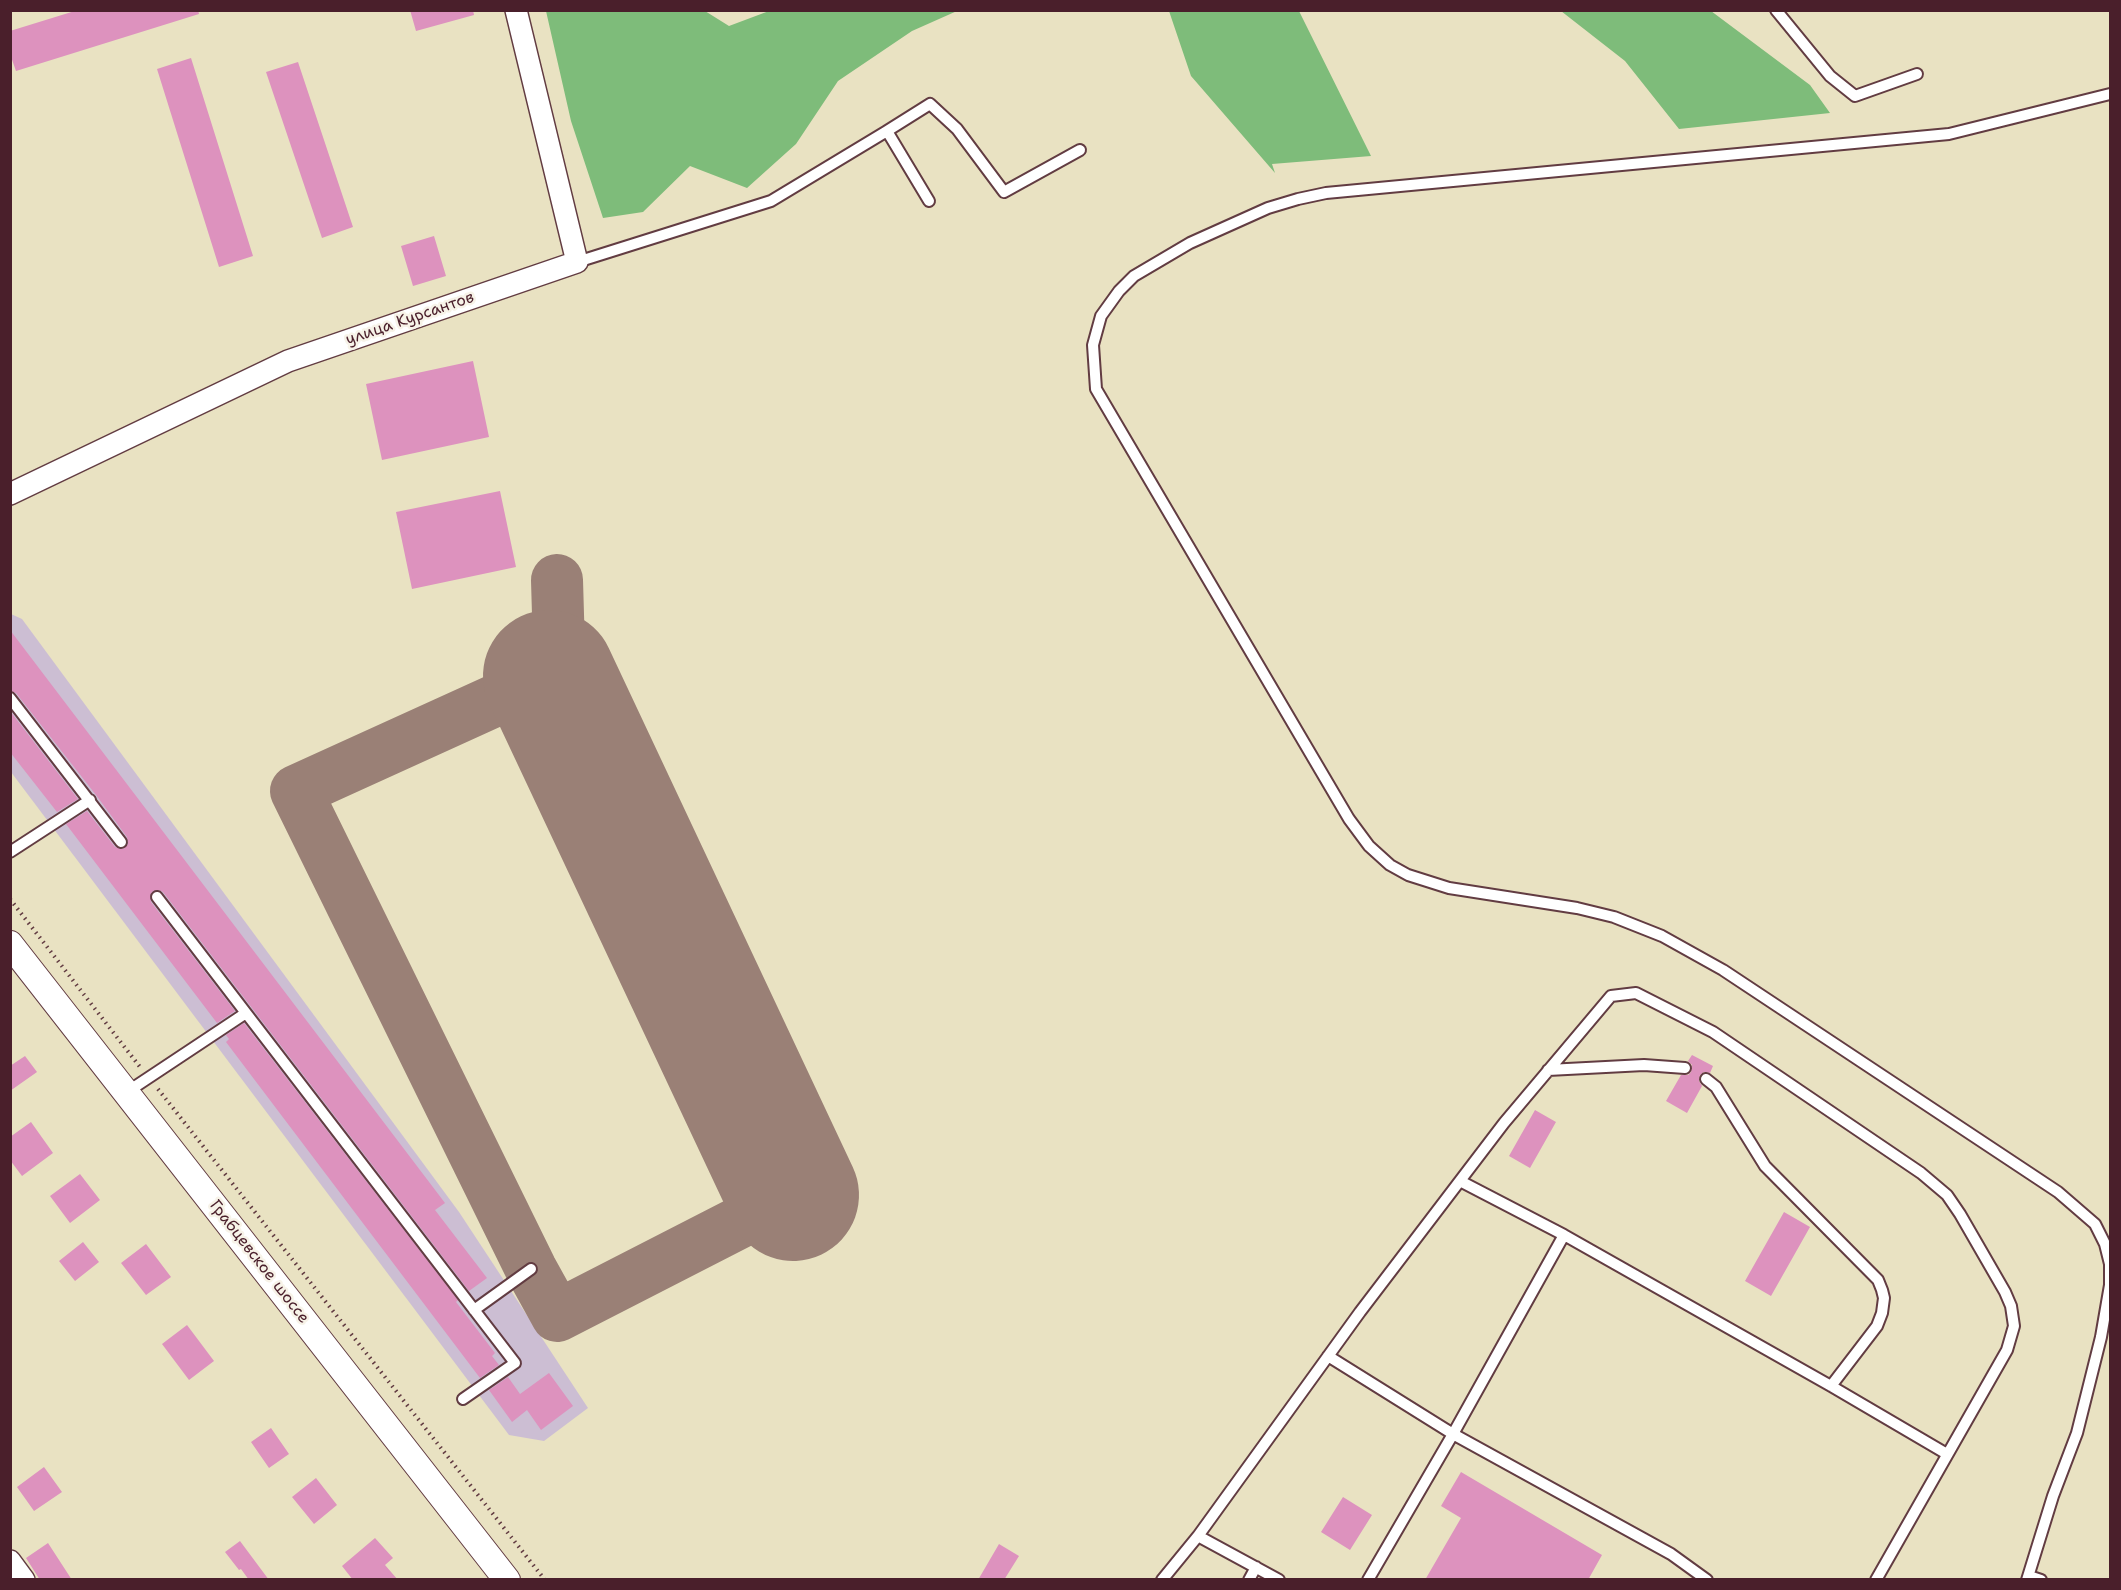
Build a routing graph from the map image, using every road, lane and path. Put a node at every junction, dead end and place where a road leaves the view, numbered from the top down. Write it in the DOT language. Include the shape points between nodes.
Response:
graph roads {
  1 [pos="516,10"];
  2 [pos="1776,10"];
  3 [pos="1917,74"];
  4 [pos="2110,94"];
  5 [pos="887,131"];
  6 [pos="1080,150"];
  7 [pos="929,201"];
  8 [pos="577,262"];
  9 [pos="10,494"];
  10 [pos="10,698"];
  11 [pos="90,800"];
  12 [pos="121,842"];
  13 [pos="10,852"];
  14 [pos="157,897"];
  15 [pos="10,899"];
  16 [pos="10,944"];
  17 [pos="246,1013"];
  18 [pos="1685,1068"];
  19 [pos="1548,1070"];
  20 [pos="149,1077"];
  21 [pos="1706,1079"];
  22 [pos="126,1092"];
  23 [pos="1460,1181"];
  24 [pos="1564,1235"];
  25 [pos="531,1269"];
  26 [pos="474,1310"];
  27 [pos="1328,1356"];
  28 [pos="1831,1386"];
  29 [pos="463,1399"];
  30 [pos="1453,1434"];
  31 [pos="1947,1454"];
  32 [pos="1198,1536"];
  33 [pos="10,1561"];
  34 [pos="1256,1567"];
  35 [pos="2028,1578"];
  36 [pos="24,1580"];
  37 [pos="507,1580"];
  38 [pos="545,1580"];
  39 [pos="1162,1580"];
  40 [pos="1249,1580"];
  41 [pos="1279,1580"];
  42 [pos="1368,1580"];
  43 [pos="1707,1580"];
  44 [pos="1876,1580"];
  45 [pos="2041,1580"];
  1 -- 8 [label="street"];
  2 -- 3 [label="lane" via="1830,76 1855,96"];
  4 -- 35 [label="lane" via="1949,134 1337,192 1298,199 1190,243 1134,276 1101,316 1093,345 1096,390 1349,819 1369,846 1390,865 1449,888 1577,908 1614,917 1662,936 1723,970 2058,1192 2095,1224 2110,1263 2101,1337 2076,1433"];
  5 -- 6 [label="lane" via="930,104 957,129 1004,192"];
  5 -- 7 [label="lane"];
  5 -- 8 [label="lane" via="771,201"];
  8 -- 9 [label="street, улица Курсантов" via="288,361"];
  10 -- 11 [label="lane"];
  11 -- 12 [label="lane"];
  11 -- 13 [label="lane"];
  14 -- 17 [label="lane"];
  15 -- 20 [label="path"];
  16 -- 22 [label="street, Грабцевское шоссе"];
  17 -- 20 [label="lane"];
  17 -- 26 [label="lane"];
  18 -- 19 [label="lane" via="1644,1065"];
  19 -- 23 [label="lane"];
  19 -- 31 [label="lane" via="1611,996 1636,993 1713,1032 1921,1173 1947,1195 2005,1292 2014,1326 2007,1350"];
  20 -- 22 [label="lane"];
  20 -- 38 [label="path"];
  21 -- 28 [label="lane" via="1716,1087 1765,1166 1878,1280 1884,1298 1877,1326"];
  22 -- 37 [label="street, Грабцевское шоссе"];
  23 -- 24 [label="lane"];
  23 -- 27 [label="lane"];
  24 -- 28 [label="lane"];
  24 -- 30 [label="lane"];
  25 -- 26 [label="lane"];
  26 -- 29 [label="lane" via="515,1363"];
  27 -- 30 [label="lane"];
  27 -- 32 [label="lane"];
  28 -- 31 [label="lane"];
  30 -- 42 [label="lane"];
  30 -- 43 [label="lane" via="1671,1554"];
  31 -- 44 [label="lane"];
  32 -- 34 [label="lane"];
  32 -- 39 [label="lane"];
  33 -- 36 [label="street"];
  34 -- 40 [label="lane"];
  34 -- 41 [label="lane"];
  35 -- 45 [label="lane"];
}
